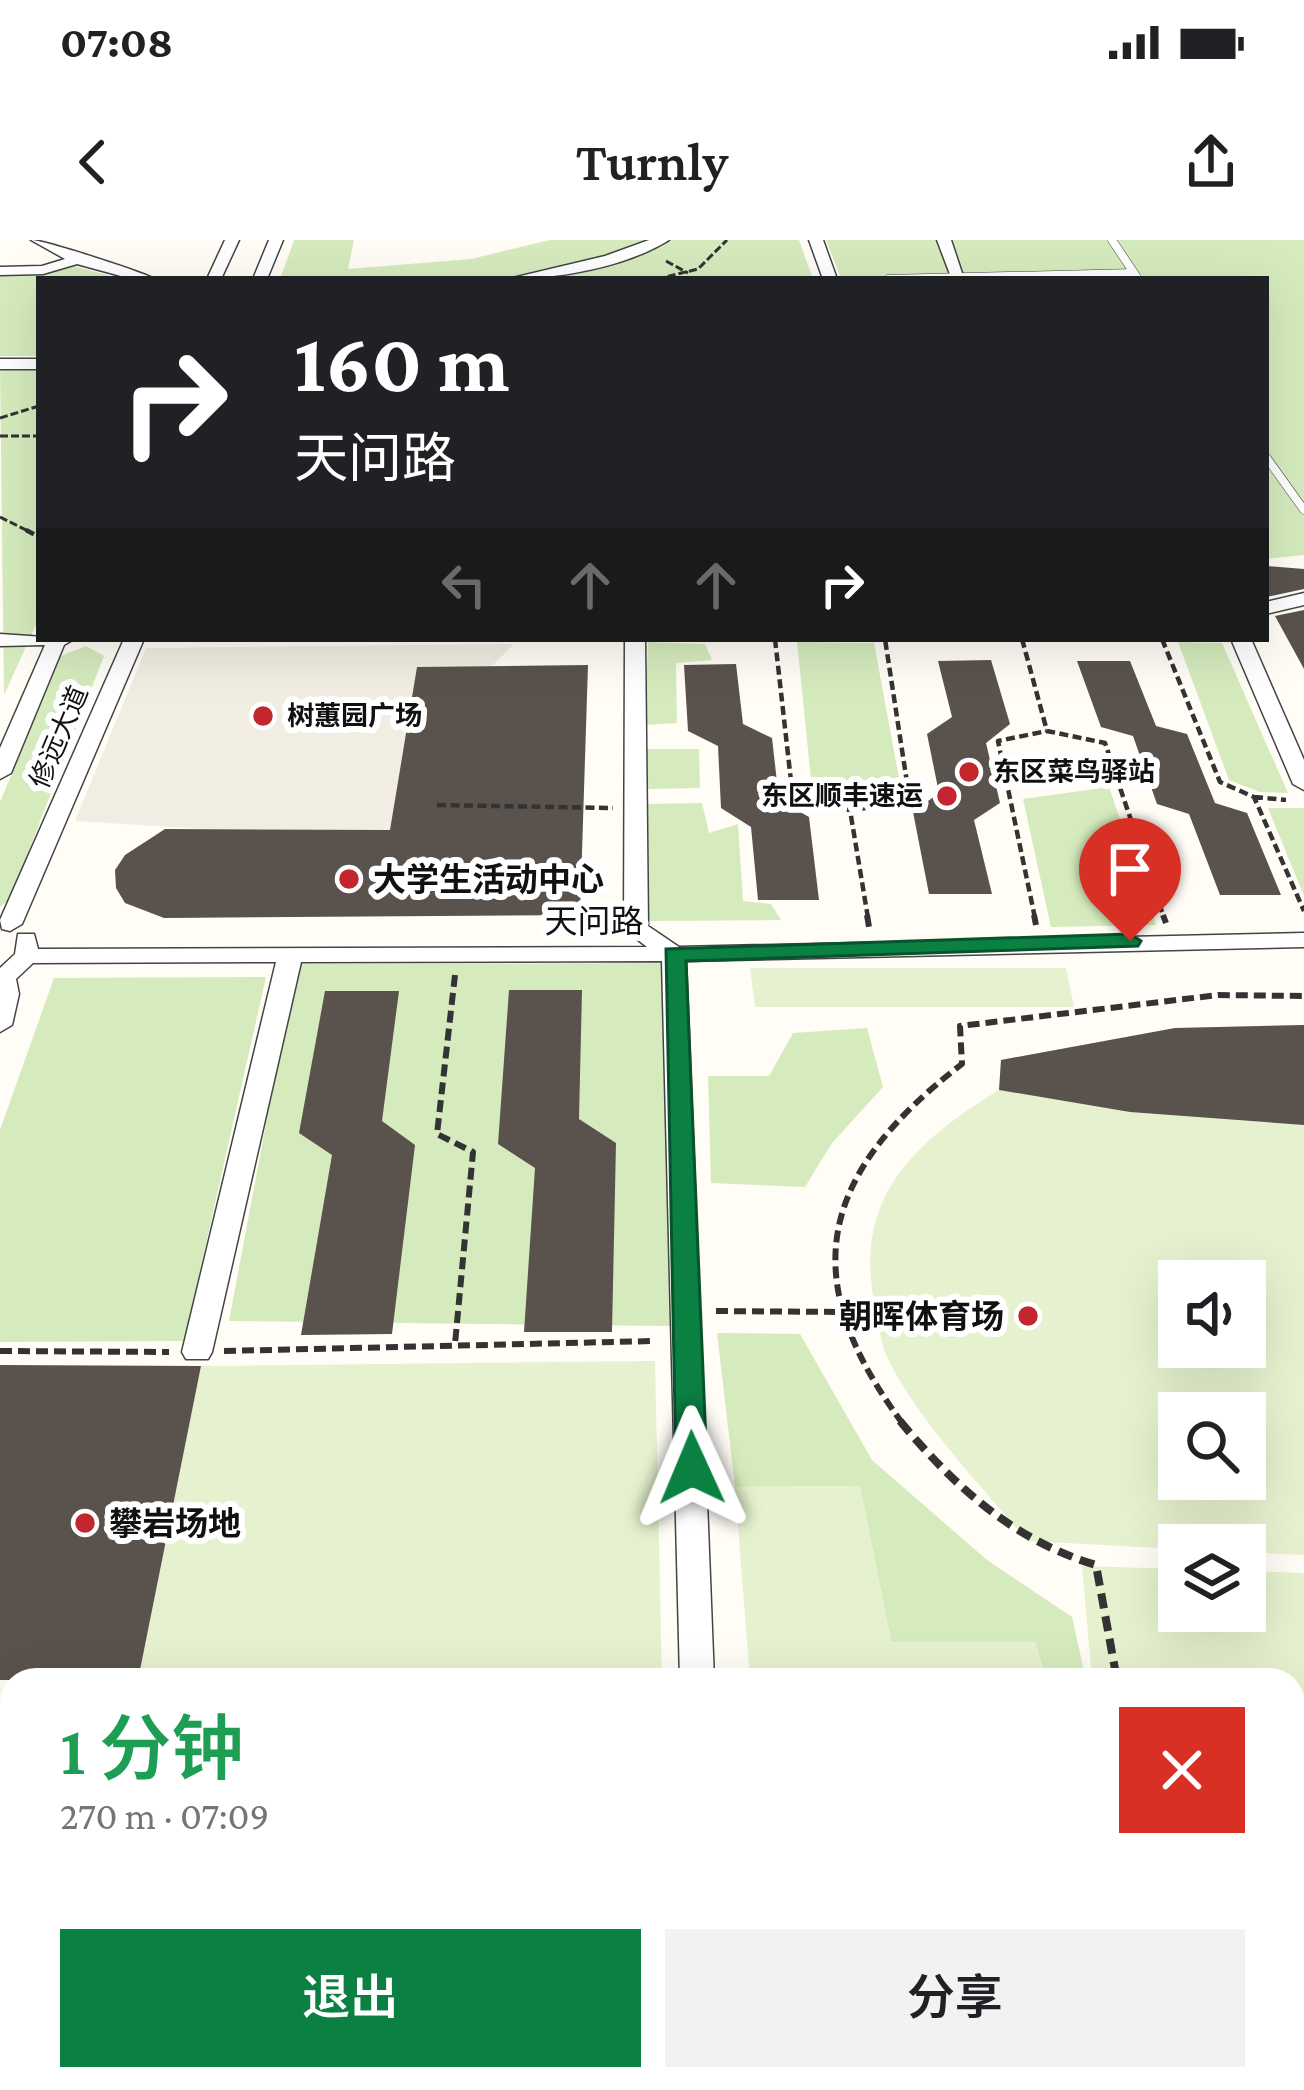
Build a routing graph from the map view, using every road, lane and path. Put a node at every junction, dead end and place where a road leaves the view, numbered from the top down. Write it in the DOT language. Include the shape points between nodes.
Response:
graph roads {
  1 [pos="38,240"];
  2 [pos="232,240"];
  3 [pos="276,240"];
  4 [pos="662,240"];
  5 [pos="727,240"];
  6 [pos="816,240"];
  7 [pos="944,240"];
  8 [pos="1112,240"];
  9 [pos="77,260"];
  10 [pos="0,271"];
  11 [pos="137,276"];
  12 [pos="215,276"];
  13 [pos="261,276"];
  14 [pos="529,276"];
  15 [pos="686,276"];
  16 [pos="829,276"];
  17 [pos="958,276"];
  18 [pos="1136,276"];
  19 [pos="0,364"];
  20 [pos="36,364"];
  21 [pos="36,407"];
  22 [pos="0,418"];
  23 [pos="0,436"];
  24 [pos="36,436"];
  25 [pos="1269,461"];
  26 [pos="1304,510"];
  27 [pos="0,517"];
  28 [pos="36,535"];
  29 [pos="1304,599"];
  30 [pos="1269,607"];
  31 [pos="36,639"];
  32 [pos="0,640"];
  33 [pos="59,642"];
  34 [pos="133,642"];
  35 [pos="635,642"];
  36 [pos="775,642"];
  37 [pos="885,642"];
  38 [pos="1023,642"];
  39 [pos="1163,642"];
  40 [pos="1242,642"];
  41 [pos="1047,731"];
  42 [pos="1299,757"];
  43 [pos="0,773"];
  44 [pos="1304,784"];
  45 [pos="1254,797"];
  46 [pos="1304,802"];
  47 [pos="437,805"];
  48 [pos="635,808"];
  49 [pos="850,810"];
  50 [pos="1304,911"];
  51 [pos="5,923"];
  52 [pos="1172,940"];
  53 [pos="1304,940"];
  54 [pos="1040,944"];
  55 [pos="872,948"];
  56 [pos="674,954"];
  57 [pos="458,955"];
  58 [pos="27,956"];
  59 [pos="290,956"];
  60 [pos="2,980"];
  61 [pos="1304,996"];
  62 [pos="0,1025"];
  63 [pos="841,1312"];
  64 [pos="688,1326"];
  65 [pos="455,1344"];
  66 [pos="0,1351"];
  67 [pos="197,1352"];
  68 [pos="697,1668"];
  69 [pos="1116,1668"];
  1 -- 9 [label="street"];
  2 -- 12 [label="street"];
  3 -- 13 [label="street"];
  4 -- 14 [label="street"];
  5 -- 15 [label="path" via="716,260"];
  6 -- 16 [label="street"];
  7 -- 17 [label="street"];
  8 -- 18 [label="lane"];
  9 -- 10 [label="street"];
  9 -- 11 [label="street"];
  19 -- 20 [label="street"];
  21 -- 22 [label="path"];
  23 -- 24 [label="path"];
  25 -- 26 [label="lane"];
  27 -- 28 [label="path"];
  29 -- 30 [label="street"];
  31 -- 32 [label="street"];
  33 -- 43 [label="street, 修远大道"];
  34 -- 51 [label="street, 修远大道"];
  35 -- 48 [label="street"];
  36 -- 49 [label="path" via="793,799"];
  37 -- 49 [label="path" via="910,802"];
  38 -- 41 [label="path"];
  39 -- 45 [label="path" via="1220,782"];
  40 -- 42 [label="street"];
  41 -- 52 [label="path" via="1105,743"];
  41 -- 54 [label="path" via="998,742"];
  42 -- 44 [label="street"];
  45 -- 46 [label="path"];
  45 -- 50 [label="path"];
  47 -- 48 [label="path"];
  48 -- 56 [label="street" via="636,928"];
  49 -- 55 [label="path"];
  51 -- 58 [label="street, 修远大道" via="29,944"];
  52 -- 53 [label="street, 天问路"];
  52 -- 54 [label="street, 天问路"];
  54 -- 55 [label="street, 天问路"];
  55 -- 56 [label="street, 天问路"];
  56 -- 57 [label="street, 天问路"];
  56 -- 64 [label="street"];
  57 -- 59 [label="street, 天问路"];
  57 -- 65 [label="path" via="437,1134 472,1152"];
  58 -- 59 [label="street, 天问路"];
  58 -- 60 [label="street"];
  59 -- 67 [label="street"];
  60 -- 62 [label="street"];
  61 -- 63 [label="path" via="1218,995 960,1026 962,1064 916,1096 841,1214 833,1277"];
  63 -- 64 [label="path"];
  63 -- 69 [label="path" via="882,1393 941,1467 1033,1544 1096,1565"];
  64 -- 65 [label="path"];
  64 -- 68 [label="street"];
  65 -- 67 [label="path"];
  66 -- 67 [label="path"];
}
